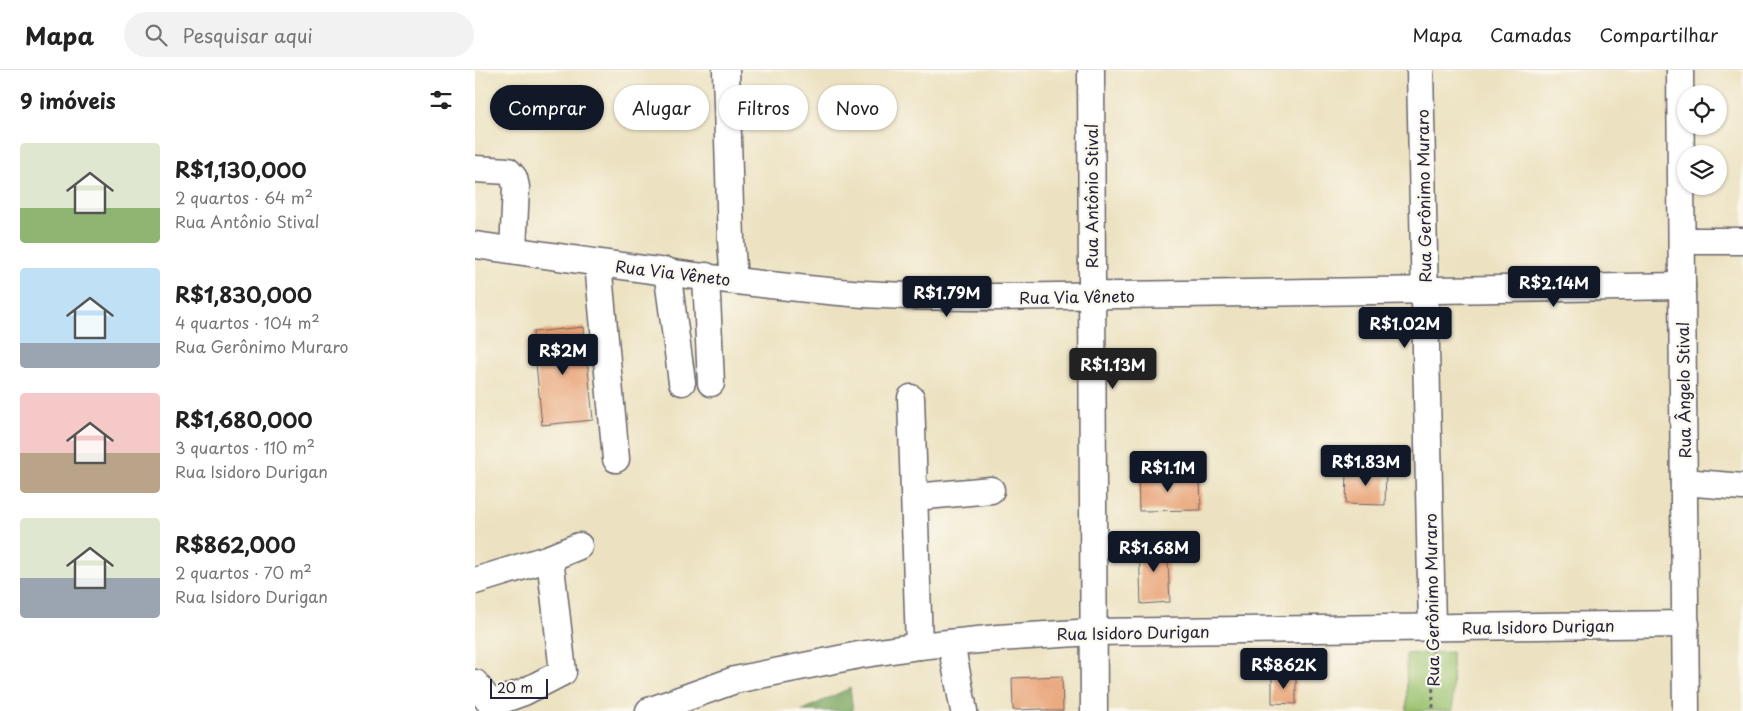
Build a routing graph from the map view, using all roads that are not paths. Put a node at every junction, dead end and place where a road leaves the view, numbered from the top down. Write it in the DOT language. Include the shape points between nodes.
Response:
graph roads {
  1 [pos="726,70"];
  2 [pos="1091,70"];
  3 [pos="1420,70"];
  4 [pos="1680,70"];
  5 [pos="475,169"];
  6 [pos="1682,241"];
  7 [pos="1743,241"];
  8 [pos="475,244"];
  9 [pos="513,250"];
  10 [pos="598,263"];
  11 [pos="667,271"];
  12 [pos="706,276"];
  13 [pos="734,280"];
  14 [pos="1682,286"];
  15 [pos="1425,290"];
  16 [pos="1091,296"];
  17 [pos="682,382"];
  18 [pos="711,383"];
  19 [pos="911,398"];
  20 [pos="616,458"];
  21 [pos="1684,482"];
  22 [pos="1743,487"];
  23 [pos="991,490"];
  24 [pos="915,497"];
  25 [pos="579,546"];
  26 [pos="549,558"];
  27 [pos="475,581"];
  28 [pos="1685,624"];
  29 [pos="1432,627"];
  30 [pos="1093,632"];
  31 [pos="951,643"];
  32 [pos="919,646"];
  33 [pos="475,683"];
  34 [pos="527,701"];
  35 [pos="649,711"];
  36 [pos="964,711"];
  37 [pos="1094,711"];
  38 [pos="1686,711"];
  1 -- 13 [label="street"];
  2 -- 16 [label="street, Rua Antônio Stival"];
  3 -- 15 [label="street, Rua Gerônimo Muraro"];
  4 -- 6 [label="street, Rua Ângelo Stival"];
  5 -- 9 [label="street" via="508,171 514,178"];
  6 -- 7 [label="street"];
  6 -- 14 [label="street, Rua Ângelo Stival"];
  8 -- 9 [label="street, Rua Via Vêneto"];
  9 -- 10 [label="street, Rua Via Vêneto"];
  10 -- 11 [label="street, Rua Via Vêneto"];
  10 -- 20 [label="street"];
  11 -- 12 [label="street, Rua Via Vêneto"];
  11 -- 17 [label="street"];
  12 -- 13 [label="street, Rua Via Vêneto"];
  12 -- 18 [label="street"];
  13 -- 16 [label="street, Rua Via Vêneto" via="902,296"];
  14 -- 15 [label="street, Rua Via Vêneto"];
  14 -- 21 [label="street, Rua Ângelo Stival"];
  15 -- 16 [label="street, Rua Via Vêneto"];
  15 -- 29 [label="street, Rua Gerônimo Muraro"];
  16 -- 30 [label="street, Rua Antônio Stival"];
  19 -- 24 [label="street"];
  21 -- 22 [label="street"];
  21 -- 28 [label="street, Rua Ângelo Stival"];
  23 -- 24 [label="street"];
  24 -- 32 [label="street"];
  25 -- 26 [label="street"];
  26 -- 27 [label="street"];
  26 -- 34 [label="street" via="563,672"];
  28 -- 29 [label="street, Rua Isidoro Durigan"];
  28 -- 38 [label="street, Rua Ângelo Stival"];
  29 -- 30 [label="street, Rua Isidoro Durigan"];
  30 -- 31 [label="street, Rua Isidoro Durigan"];
  30 -- 37 [label="street, Rua Antônio Stival"];
  31 -- 32 [label="street, Rua Isidoro Durigan"];
  31 -- 36 [label="street"];
  32 -- 35 [label="street, Rua Isidoro Durigan" via="797,666 735,680"];
  33 -- 34 [label="street" via="491,704"];
}
